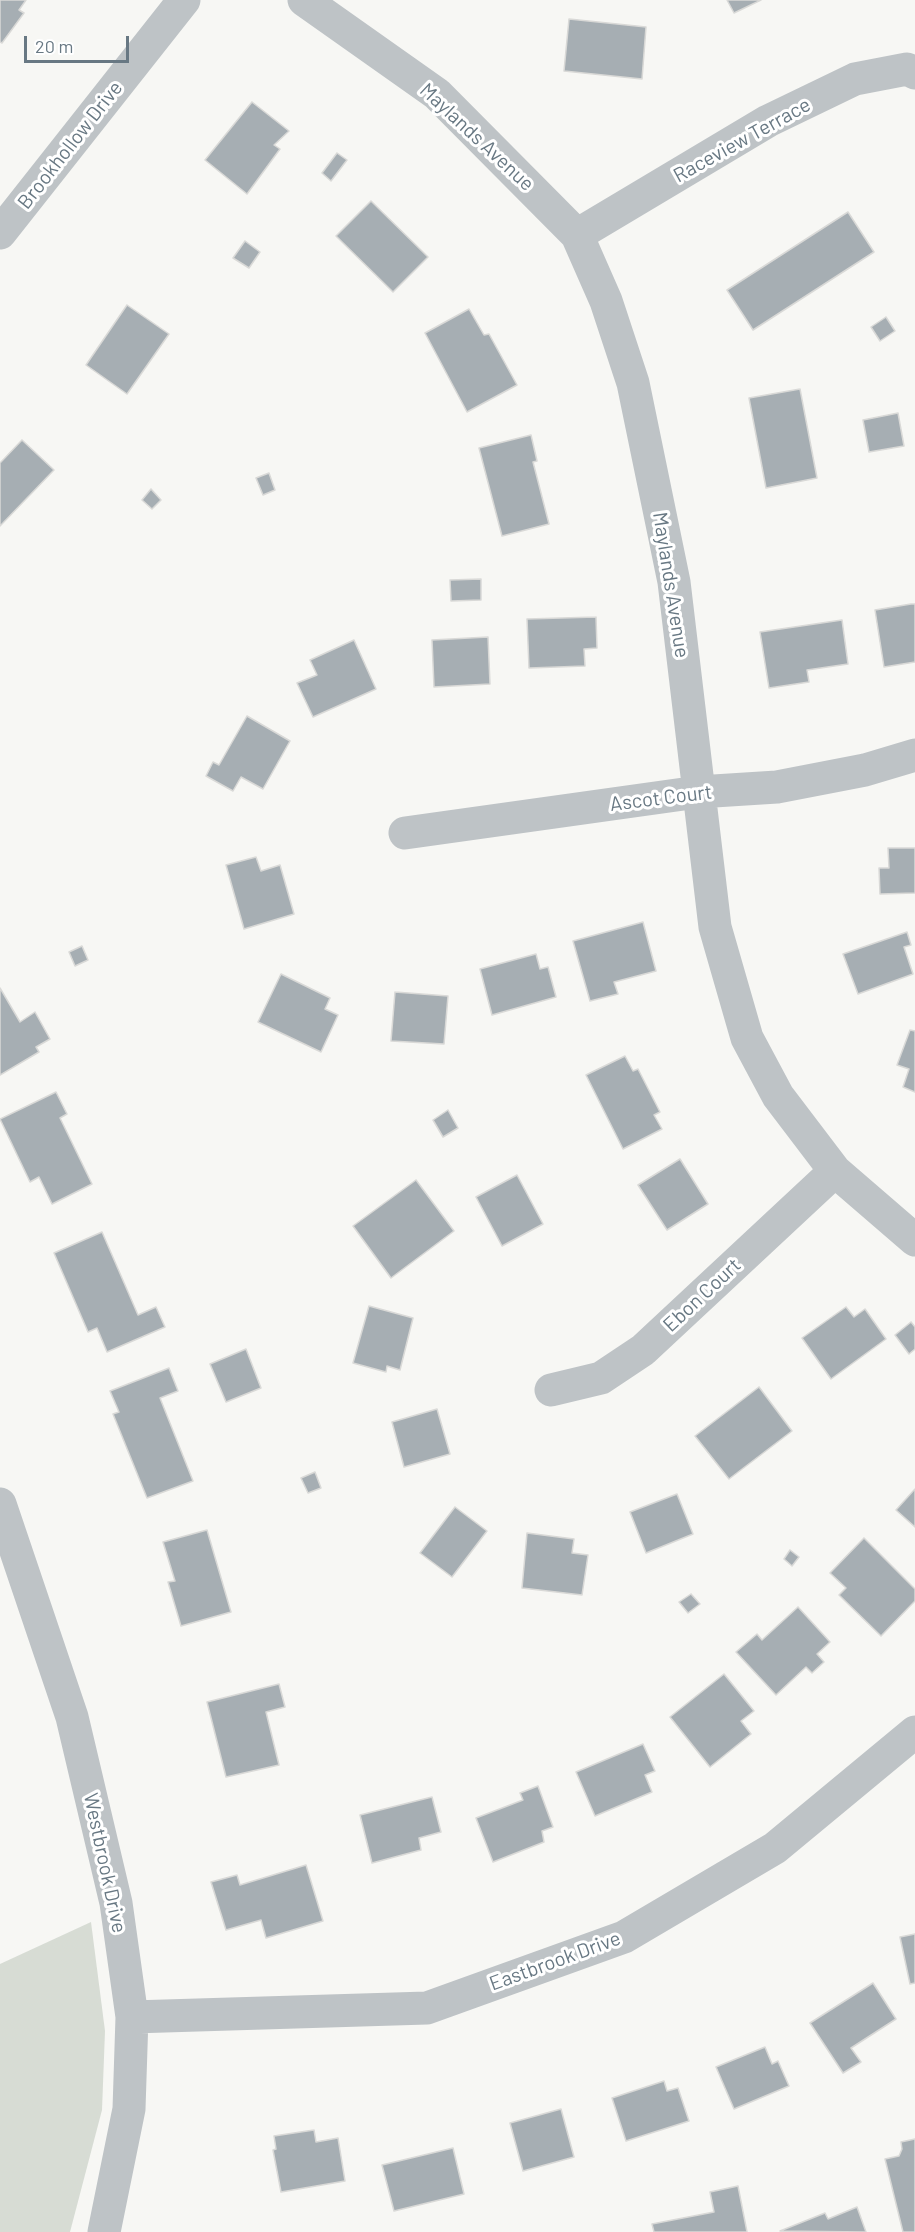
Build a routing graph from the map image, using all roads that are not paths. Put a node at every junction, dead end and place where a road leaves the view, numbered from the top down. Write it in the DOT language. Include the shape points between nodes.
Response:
graph roads {
  1 [pos="184,0"];
  2 [pos="304,0"];
  3 [pos="915,73"];
  4 [pos="0,233"];
  5 [pos="577,235"];
  6 [pos="915,755"];
  7 [pos="698,792"];
  8 [pos="405,833"];
  9 [pos="835,1171"];
  10 [pos="915,1240"];
  11 [pos="552,1390"];
  12 [pos="0,1504"];
  13 [pos="915,1732"];
  14 [pos="132,2017"];
  15 [pos="104,2232"];
  1 -- 4 [label="street, Brookhollow Drive"];
  2 -- 5 [label="street, Maylands Avenue" via="437,94"];
  3 -- 5 [label="street, Raceview Terrace" via="907,69 855,79 768,121"];
  5 -- 7 [label="street, Maylands Avenue" via="606,301 635,395 674,582"];
  6 -- 7 [label="street, Ascot Court" via="865,770 777,787"];
  7 -- 8 [label="street, Ascot Court"];
  7 -- 9 [label="street, Maylands Avenue" via="716,927 747,1038 778,1096"];
  9 -- 10 [label="street, Maylands Avenue"];
  9 -- 11 [label="street, Ebon Court" via="643,1350 601,1378"];
  12 -- 14 [label="street, Westbrook Drive" via="72,1716 116,1903"];
  13 -- 14 [label="street, Eastbrook Drive" via="775,1848 624,1937 427,2008"];
  14 -- 15 [label="street, Westbrook Drive" via="129,2109"];
}
